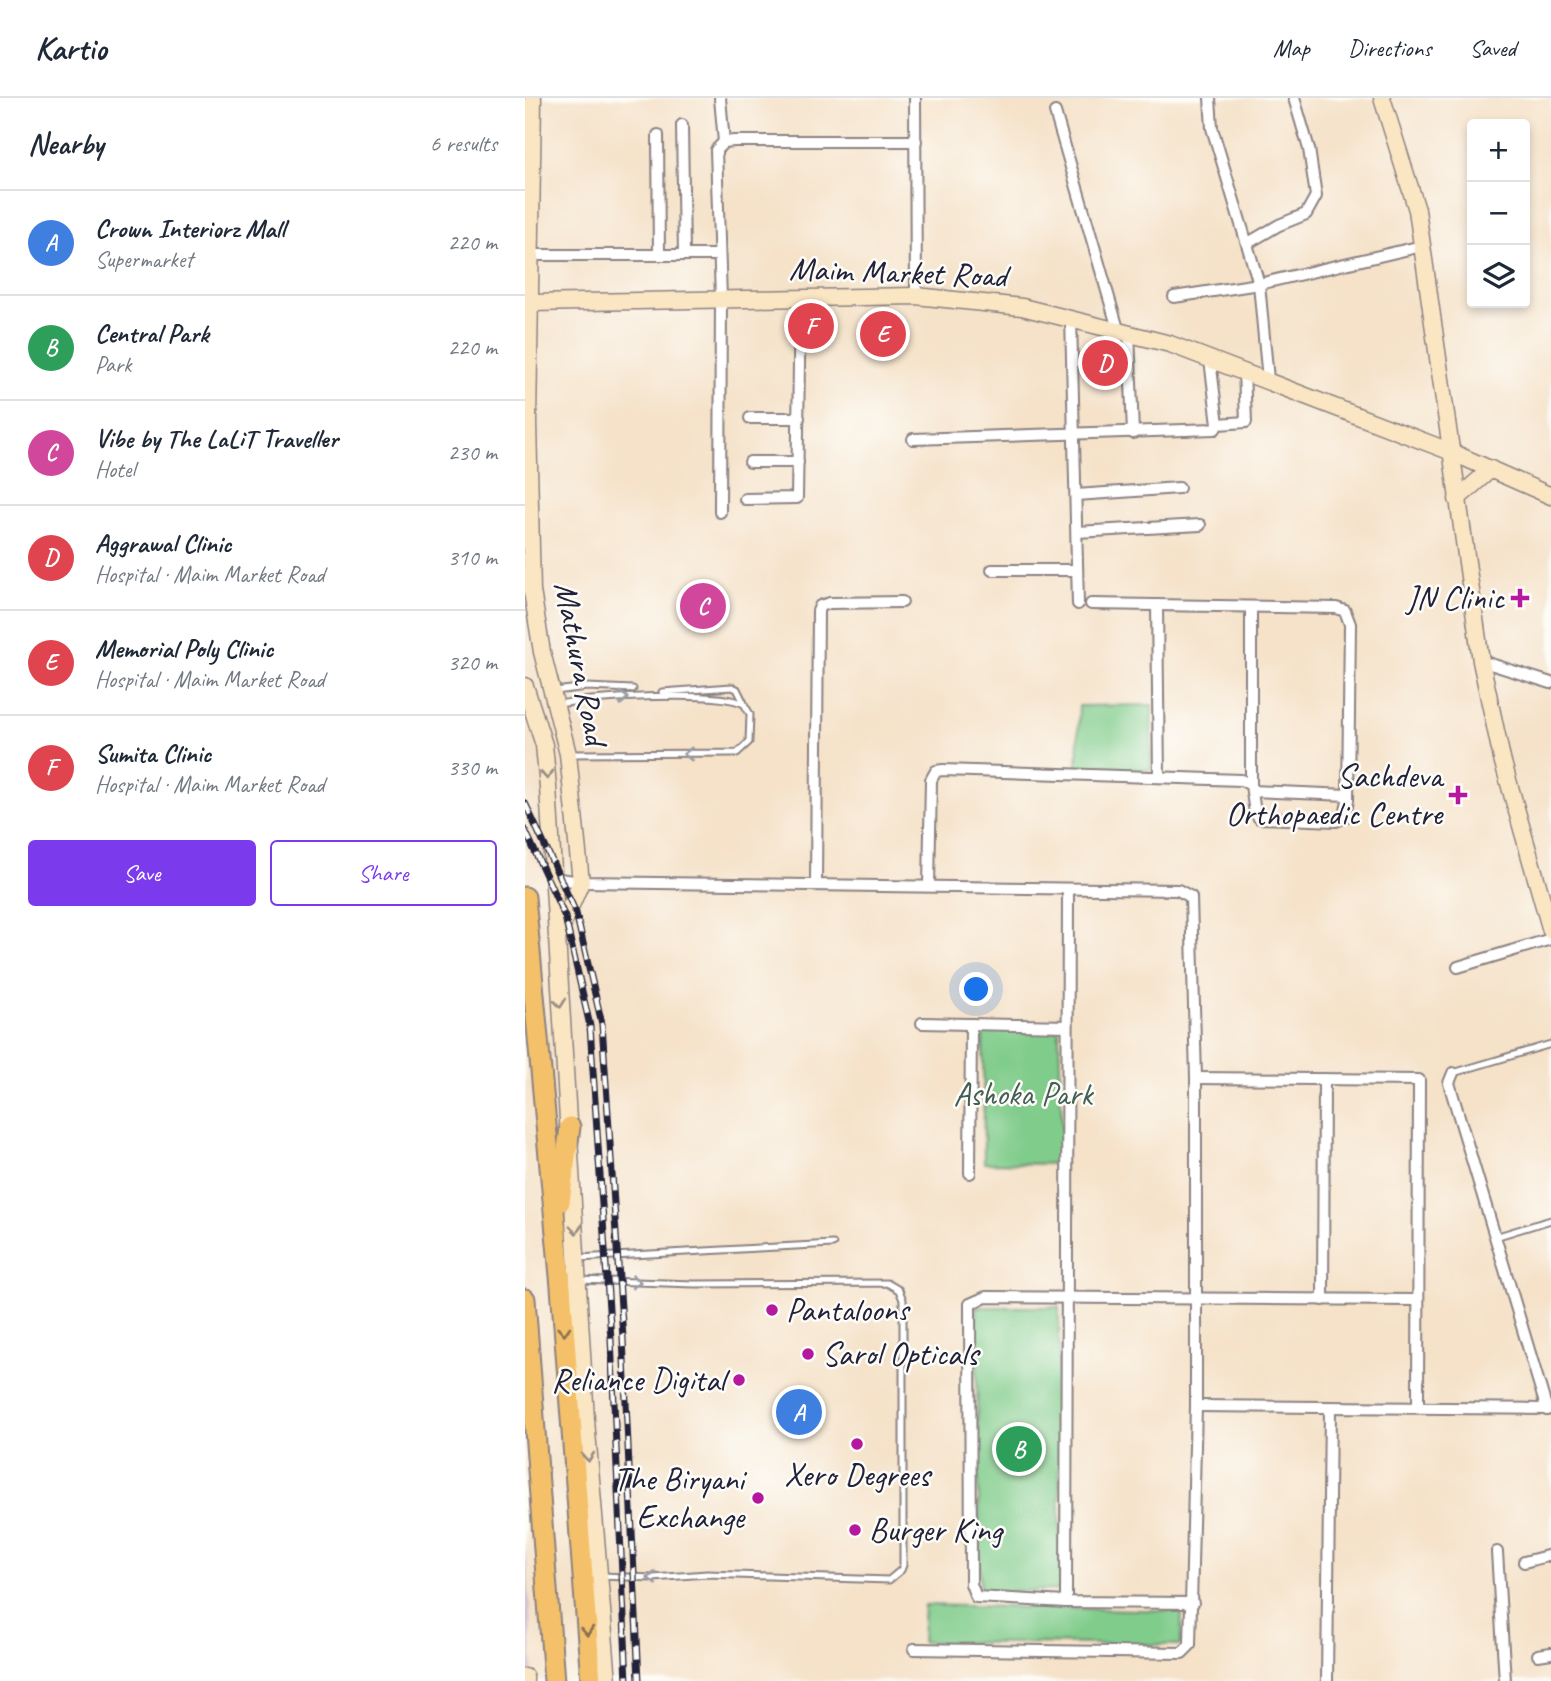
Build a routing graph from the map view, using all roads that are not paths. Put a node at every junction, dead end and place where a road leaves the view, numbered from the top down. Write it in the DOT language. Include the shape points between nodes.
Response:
graph roads {
  1 [pos="533,98"];
  2 [pos="720,98"];
  3 [pos="915,98"];
  4 [pos="1210,98"];
  5 [pos="1294,98"];
  6 [pos="1382,98"];
  7 [pos="1055,112"];
  8 [pos="682,125"];
  9 [pos="658,135"];
  10 [pos="916,141"];
  11 [pos="724,142"];
  12 [pos="1248,243"];
  13 [pos="1422,246"];
  14 [pos="659,254"];
  15 [pos="684,254"];
  16 [pos="719,254"];
  17 [pos="530,255"];
  18 [pos="1259,284"];
  19 [pos="800,296"];
  20 [pos="916,296"];
  21 [pos="1174,297"];
  22 [pos="721,298"];
  23 [pos="530,303"];
  24 [pos="1071,317"];
  25 [pos="1124,331"];
  26 [pos="1210,359"];
  27 [pos="1244,372"];
  28 [pos="1268,380"];
  29 [pos="750,418"];
  30 [pos="799,418"];
  31 [pos="1218,424"];
  32 [pos="1133,433"];
  33 [pos="1072,436"];
  34 [pos="913,439"];
  35 [pos="1449,451"];
  36 [pos="750,462"];
  37 [pos="798,462"];
  38 [pos="1491,469"];
  39 [pos="1179,488"];
  40 [pos="1076,495"];
  41 [pos="1551,496"];
  42 [pos="745,499"];
  43 [pos="1457,499"];
  44 [pos="720,512"];
  45 [pos="1200,525"];
  46 [pos="1077,531"];
  47 [pos="1077,569"];
  48 [pos="992,570"];
  49 [pos="902,602"];
  50 [pos="1077,604"];
  51 [pos="1091,604"];
  52 [pos="1157,605"];
  53 [pos="1251,607"];
  54 [pos="1481,661"];
  55 [pos="1551,683"];
  56 [pos="525,686"];
  57 [pos="633,689"];
  58 [pos="662,692"];
  59 [pos="554,698"];
  60 [pos="744,704"];
  61 [pos="568,754"];
  62 [pos="1159,776"];
  63 [pos="1252,788"];
  64 [pos="1348,794"];
  65 [pos="552,878"];
  66 [pos="581,882"];
  67 [pos="816,884"];
  68 [pos="929,886"];
  69 [pos="1068,889"];
  70 [pos="525,897"];
  71 [pos="1551,931"];
  72 [pos="1551,939"];
  73 [pos="556,942"];
  74 [pos="1458,967"];
  75 [pos="922,1023"];
  76 [pos="971,1024"];
  77 [pos="1067,1026"];
  78 [pos="1551,1044"];
  79 [pos="1453,1073"];
  80 [pos="1196,1078"];
  81 [pos="1324,1079"];
  82 [pos="570,1127"];
  83 [pos="971,1173"];
  84 [pos="1551,1220"];
  85 [pos="556,1236"];
  86 [pos="1495,1237"];
  87 [pos="833,1244"];
  88 [pos="577,1258"];
  89 [pos="579,1280"];
  90 [pos="525,1298"];
  91 [pos="1066,1298"];
  92 [pos="1196,1298"];
  93 [pos="1323,1300"];
  94 [pos="1416,1300"];
  95 [pos="1196,1406"];
  96 [pos="1418,1406"];
  97 [pos="1330,1408"];
  98 [pos="1549,1410"];
  99 [pos="1497,1552"];
  100 [pos="1551,1555"];
  101 [pos="1524,1563"];
  102 [pos="597,1576"];
  103 [pos="1066,1602"];
  104 [pos="1193,1603"];
  105 [pos="914,1649"];
  106 [pos="1551,1653"];
  107 [pos="1538,1655"];
  108 [pos="554,1681"];
  109 [pos="591,1681"];
  110 [pos="608,1681"];
  111 [pos="1327,1681"];
  112 [pos="1504,1681"];
  1 -- 17 [label="street, Mathura Road"];
  2 -- 11 [label="street"];
  3 -- 10 [label="street"];
  4 -- 12 [label="street" via="1212,128"];
  5 -- 12 [label="street" via="1316,195 1306,214"];
  6 -- 13 [label="street" via="1407,170"];
  7 -- 25 [label="street"];
  8 -- 15 [label="street"];
  9 -- 14 [label="street"];
  10 -- 11 [label="street"];
  10 -- 20 [label="street"];
  11 -- 16 [label="street" via="716,150"];
  12 -- 18 [label="street"];
  13 -- 18 [label="street"];
  13 -- 35 [label="street"];
  14 -- 15 [label="street"];
  14 -- 17 [label="street"];
  15 -- 16 [label="street"];
  16 -- 22 [label="street"];
  17 -- 23 [label="street, Mathura Road"];
  18 -- 21 [label="street"];
  18 -- 28 [label="street"];
  19 -- 20 [label="street, Maim Market Road"];
  19 -- 22 [label="street, Maim Market Road"];
  19 -- 30 [label="street"];
  20 -- 24 [label="street, Maim Market Road" via="1000,303"];
  22 -- 23 [label="street, Maim Market Road"];
  22 -- 44 [label="street"];
  23 -- 59 [label="street, Mathura Road" via="532,591"];
  24 -- 25 [label="street, Maim Market Road"];
  24 -- 33 [label="street"];
  25 -- 26 [label="street, Maim Market Road"];
  25 -- 32 [label="street"];
  26 -- 27 [label="street, Maim Market Road"];
  26 -- 31 [label="street"];
  27 -- 28 [label="street, Maim Market Road"];
  27 -- 31 [label="street" via="1246,422"];
  28 -- 35 [label="street, Maim Market Road"];
  29 -- 30 [label="street"];
  30 -- 37 [label="street"];
  31 -- 32 [label="street" via="1213,430"];
  32 -- 33 [label="street"];
  33 -- 34 [label="street"];
  33 -- 40 [label="street"];
  35 -- 38 [label="street, Maim Market Road"];
  35 -- 43 [label="street"];
  36 -- 37 [label="street"];
  37 -- 42 [label="street" via="797,498"];
  38 -- 41 [label="street, Maim Market Road"];
  38 -- 43 [label="street"];
  39 -- 40 [label="street"];
  40 -- 46 [label="street"];
  43 -- 54 [label="street"];
  45 -- 46 [label="street"];
  46 -- 47 [label="street"];
  47 -- 48 [label="street"];
  47 -- 50 [label="street"];
  49 -- 67 [label="street" via="830,603 818,611"];
  51 -- 52 [label="street"];
  52 -- 53 [label="street"];
  52 -- 62 [label="street"];
  53 -- 63 [label="street"];
  53 -- 64 [label="street" via="1336,608 1348,616"];
  54 -- 55 [label="street"];
  54 -- 71 [label="street" via="1501,759"];
  56 -- 65 [label="street, one-way" via="544,745"];
  57 -- 59 [label="lane" via="587,687"];
  58 -- 60 [label="lane" via="732,687"];
  59 -- 60 [label="lane, one-way" via="721,697"];
  59 -- 61 [label="street, Mathura Road"];
  60 -- 61 [label="lane, one-way" via="750,714 749,743 737,753"];
  61 -- 66 [label="street, Mathura Road"];
  62 -- 63 [label="street" via="1241,780"];
  62 -- 68 [label="street" via="936,771 931,780"];
  63 -- 64 [label="street"];
  63 -- 64 [label="street" via="1256,815 1272,818 1341,820"];
  65 -- 66 [label="street"];
  65 -- 73 [label="street"];
  66 -- 67 [label="street"];
  66 -- 73 [label="street, Mathura Road"];
  67 -- 68 [label="street"];
  68 -- 69 [label="street"];
  69 -- 77 [label="street"];
  69 -- 80 [label="street" via="1178,890 1191,897"];
  70 -- 85 [label="highway"];
  72 -- 74 [label="street"];
  73 -- 82 [label="street, one-way"];
  75 -- 76 [label="street"];
  76 -- 77 [label="street"];
  76 -- 83 [label="street"];
  77 -- 91 [label="street"];
  78 -- 79 [label="lane"];
  79 -- 86 [label="street" via="1449,1083"];
  80 -- 81 [label="street"];
  80 -- 92 [label="street"];
  81 -- 93 [label="street"];
  81 -- 94 [label="street" via="1419,1080"];
  82 -- 85 [label="highway"];
  82 -- 88 [label="street, one-way"];
  84 -- 86 [label="lane"];
  85 -- 109 [label="highway, one-way"];
  86 -- 98 [label="street"];
  87 -- 88 [label="lane"];
  88 -- 89 [label="street"];
  89 -- 102 [label="street, one-way"];
  89 -- 102 [label="lane, one-way" via="887,1283 899,1290 902,1300 901,1570 889,1580 707,1574"];
  90 -- 108 [label="highway"];
  91 -- 92 [label="street"];
  91 -- 103 [label="street"];
  91 -- 103 [label="street" via="979,1298 969,1310 974,1593 981,1599"];
  92 -- 93 [label="street"];
  92 -- 95 [label="street"];
  93 -- 94 [label="street"];
  94 -- 96 [label="street"];
  95 -- 97 [label="street"];
  95 -- 104 [label="street"];
  96 -- 97 [label="street"];
  96 -- 98 [label="street"];
  97 -- 111 [label="street"];
  99 -- 112 [label="street"];
  100 -- 101 [label="street"];
  102 -- 110 [label="street"];
  103 -- 104 [label="street"];
  104 -- 105 [label="street" via="1192,1639 1182,1653"];
  106 -- 107 [label="street"];
}
